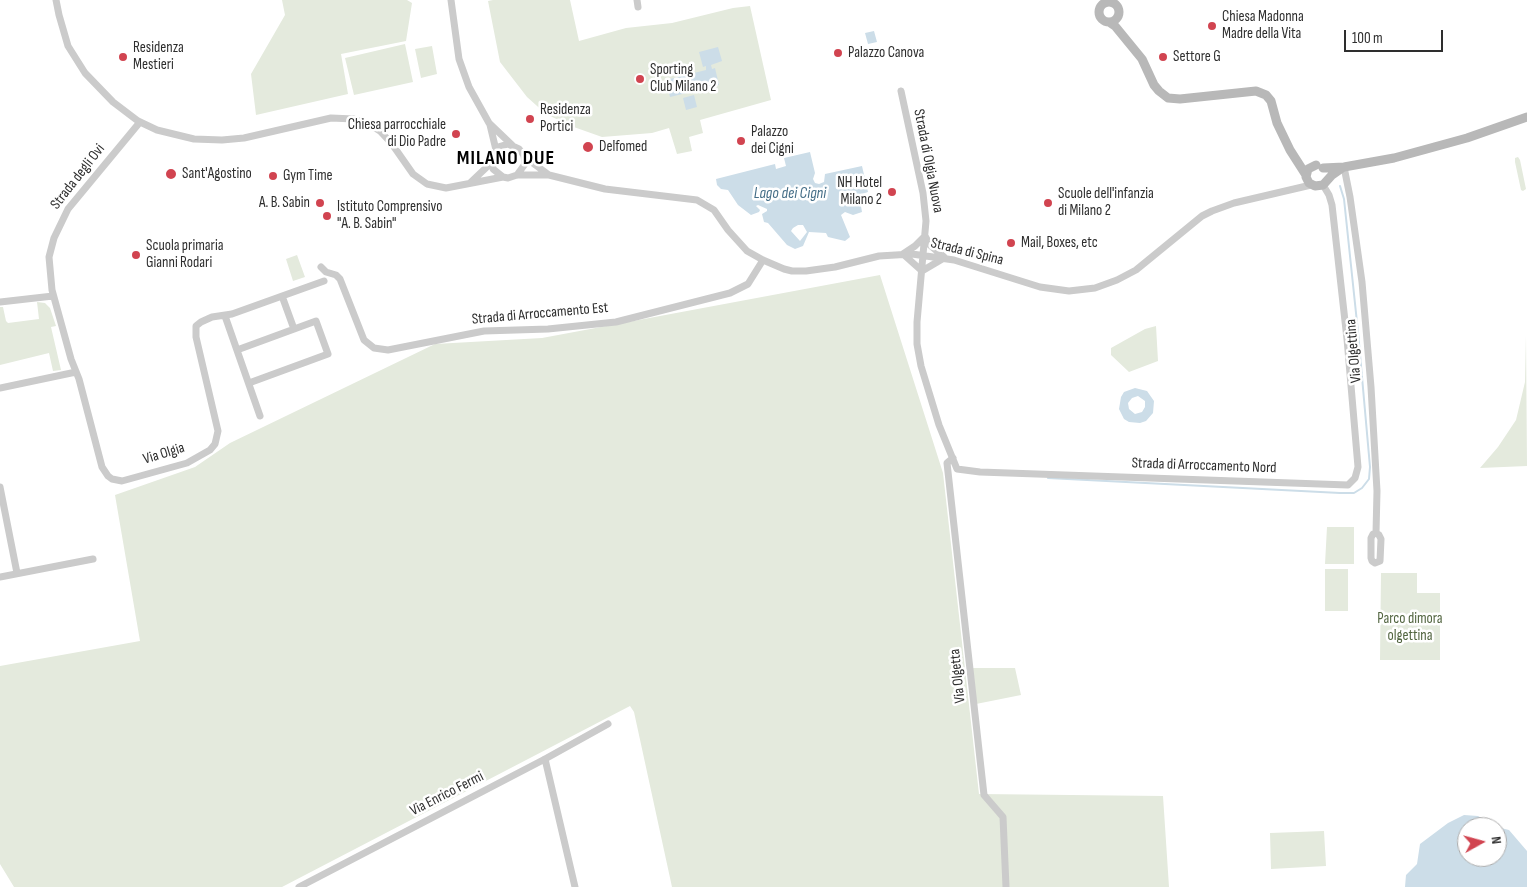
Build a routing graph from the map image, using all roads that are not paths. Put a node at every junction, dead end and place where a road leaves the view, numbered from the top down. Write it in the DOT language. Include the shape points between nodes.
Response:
graph roads {
  1 [pos="56,0"];
  2 [pos="451,0"];
  3 [pos="1113,2"];
  4 [pos="1113,20"];
  5 [pos="901,91"];
  6 [pos="1527,117"];
  7 [pos="140,122"];
  8 [pos="489,122"];
  9 [pos="512,145"];
  10 [pos="1288,146"];
  11 [pos="496,150"];
  12 [pos="524,156"];
  13 [pos="491,163"];
  14 [pos="1319,167"];
  15 [pos="1344,167"];
  16 [pos="517,175"];
  17 [pos="550,175"];
  18 [pos="503,177"];
  19 [pos="1308,179"];
  20 [pos="1324,182"];
  21 [pos="470,183"];
  22 [pos="925,236"];
  23 [pos="903,254"];
  24 [pos="923,255"];
  25 [pos="945,258"];
  26 [pos="763,260"];
  27 [pos="321,266"];
  28 [pos="922,271"];
  29 [pos="324,281"];
  30 [pos="53,296"];
  31 [pos="282,296"];
  32 [pos="0,302"];
  33 [pos="225,316"];
  34 [pos="294,329"];
  35 [pos="237,350"];
  36 [pos="76,372"];
  37 [pos="249,382"];
  38 [pos="0,388"];
  39 [pos="260,416"];
  40 [pos="952,458"];
  41 [pos="0,487"];
  42 [pos="1376,533"];
  43 [pos="94,559"];
  44 [pos="17,573"];
  45 [pos="0,577"];
  46 [pos="608,724"];
  47 [pos="545,759"];
  48 [pos="299,887"];
  49 [pos="575,887"];
  50 [pos="1006,887"];
  1 -- 7 [label="street" via="64,35 78,64 100,91"];
  2 -- 8 [label="street" via="459,59 469,87"];
  3 -- 4 [label="street" via="1119,13"];
  3 -- 4 [label="street" via="1101,6 1100,14 1102,19"];
  4 -- 10 [label="street" via="1144,62 1157,89 1168,98 1176,100 1256,91 1271,101"];
  5 -- 22 [label="street, Strada di Olgia Nuova" via="923,193"];
  6 -- 15 [label="street" via="1428,149"];
  7 -- 21 [label="street" via="177,136 222,140 332,118 354,119 383,134 421,181 446,188"];
  7 -- 30 [label="street, Strada degli Ovi" via="63,216 50,258"];
  8 -- 9 [label="street"];
  8 -- 11 [label="street"];
  9 -- 11 [label="street"];
  9 -- 12 [label="street"];
  10 -- 14 [label="street" via="1303,160"];
  10 -- 19 [label="street"];
  11 -- 13 [label="street"];
  12 -- 16 [label="street" via="524,164"];
  12 -- 17 [label="street"];
  13 -- 18 [label="street"];
  13 -- 21 [label="street"];
  14 -- 15 [label="street"];
  14 -- 19 [label="street" via="1310,168"];
  14 -- 20 [label="street" via="1327,173"];
  15 -- 20 [label="street"];
  15 -- 42 [label="street, Via Olgettina" via="1362,282 1375,440"];
  16 -- 17 [label="street"];
  16 -- 18 [label="street"];
  17 -- 26 [label="street, Strada di Spina" via="605,189 697,200 714,210 747,251"];
  18 -- 21 [label="street"];
  19 -- 20 [label="street" via="1318,186"];
  19 -- 25 [label="street, Strada di Spina" via="1290,190 1212,210 1136,270 1095,288 1069,291 1040,287"];
  20 -- 40 [label="street, Strada di Arroccamento Nord" via="1332,206 1358,467 1355,478 1348,485 980,472 957,469"];
  22 -- 23 [label="street, Strada di Olgia Nuova"];
  22 -- 24 [label="street, Strada di Olgia Nuova"];
  22 -- 25 [label="street, Strada di Olgia Nuova"];
  23 -- 24 [label="street, Strada di Spina"];
  23 -- 26 [label="street, Strada di Spina" via="806,271 784,269"];
  23 -- 28 [label="street"];
  24 -- 25 [label="street, Strada di Spina"];
  24 -- 28 [label="street"];
  25 -- 28 [label="street"];
  26 -- 27 [label="street, Strada di Arroccamento Est" via="748,284 730,293 616,322 484,331 388,350 374,348 364,340 340,279"];
  28 -- 40 [label="street" via="916,322 917,344 938,425"];
  29 -- 31 [label="street, Via Olgia"];
  30 -- 32 [label="street"];
  30 -- 36 [label="street, Strada degli Ovi"];
  31 -- 33 [label="street, Via Olgia"];
  31 -- 34 [label="street"];
  33 -- 35 [label="street"];
  33 -- 36 [label="street, Via Olgia" via="203,320 196,329 218,436 212,448 192,461 122,481 108,476 102,467"];
  34 -- 35 [label="street"];
  34 -- 37 [label="street" via="316,321 328,354"];
  35 -- 37 [label="street"];
  36 -- 38 [label="street"];
  37 -- 39 [label="street"];
  40 -- 50 [label="street, Via Olgetta" via="947,463 984,795 1004,817"];
  41 -- 44 [label="street"];
  43 -- 44 [label="street"];
  44 -- 45 [label="street"];
  46 -- 47 [label="street, Via Enrico Fermi"];
  47 -- 48 [label="street, Via Enrico Fermi"];
  47 -- 49 [label="street"];
}
